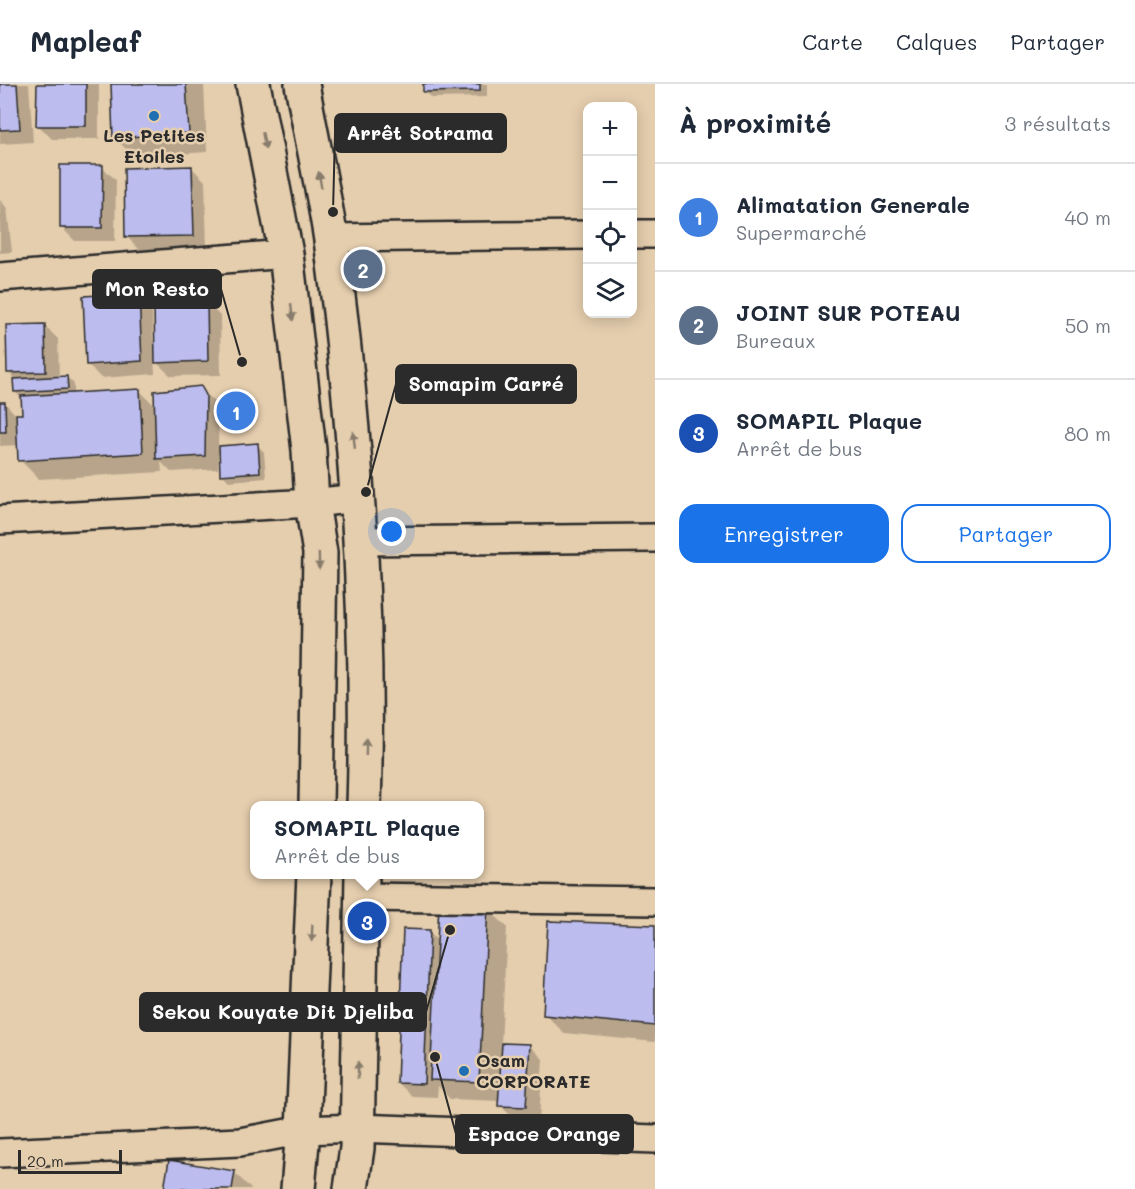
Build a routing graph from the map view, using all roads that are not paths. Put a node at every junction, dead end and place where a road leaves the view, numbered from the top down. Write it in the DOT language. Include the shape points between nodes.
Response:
graph roads {
  1 [pos="253,84"];
  2 [pos="302,84"];
  3 [pos="637,234"];
  4 [pos="655,234"];
  5 [pos="583,235"];
  6 [pos="330,238"];
  7 [pos="285,254"];
  8 [pos="0,277"];
  9 [pos="358,498"];
  10 [pos="312,503"];
  11 [pos="0,520"];
  12 [pos="655,538"];
  13 [pos="360,541"];
  14 [pos="316,801"];
  15 [pos="364,801"];
  16 [pos="314,879"];
  17 [pos="362,886"];
  18 [pos="655,901"];
  19 [pos="357,1128"];
  20 [pos="303,1130"];
  21 [pos="655,1139"];
  22 [pos="0,1153"];
  23 [pos="298,1189"];
  24 [pos="351,1189"];
  1 -- 7 [label="highway, one-way"];
  6 -- 2 [label="highway, one-way"];
  3 -- 4 [label="street"];
  5 -- 6 [label="street"];
  9 -- 6 [label="highway, one-way"];
  7 -- 8 [label="street"];
  7 -- 10 [label="highway, one-way"];
  9 -- 10 [label="street"];
  9 -- 13 [label="highway"];
  10 -- 11 [label="street"];
  10 -- 14 [label="highway, one-way" via="320,553"];
  12 -- 13 [label="street"];
  15 -- 13 [label="highway, one-way"];
  16 -- 20 [label="highway, one-way"];
  17 -- 18 [label="street"];
  19 -- 17 [label="highway, one-way"];
  19 -- 20 [label="street"];
  19 -- 21 [label="street"];
  19 -- 24 [label="highway"];
  20 -- 22 [label="street" via="240,1142"];
  20 -- 23 [label="highway"];
}
